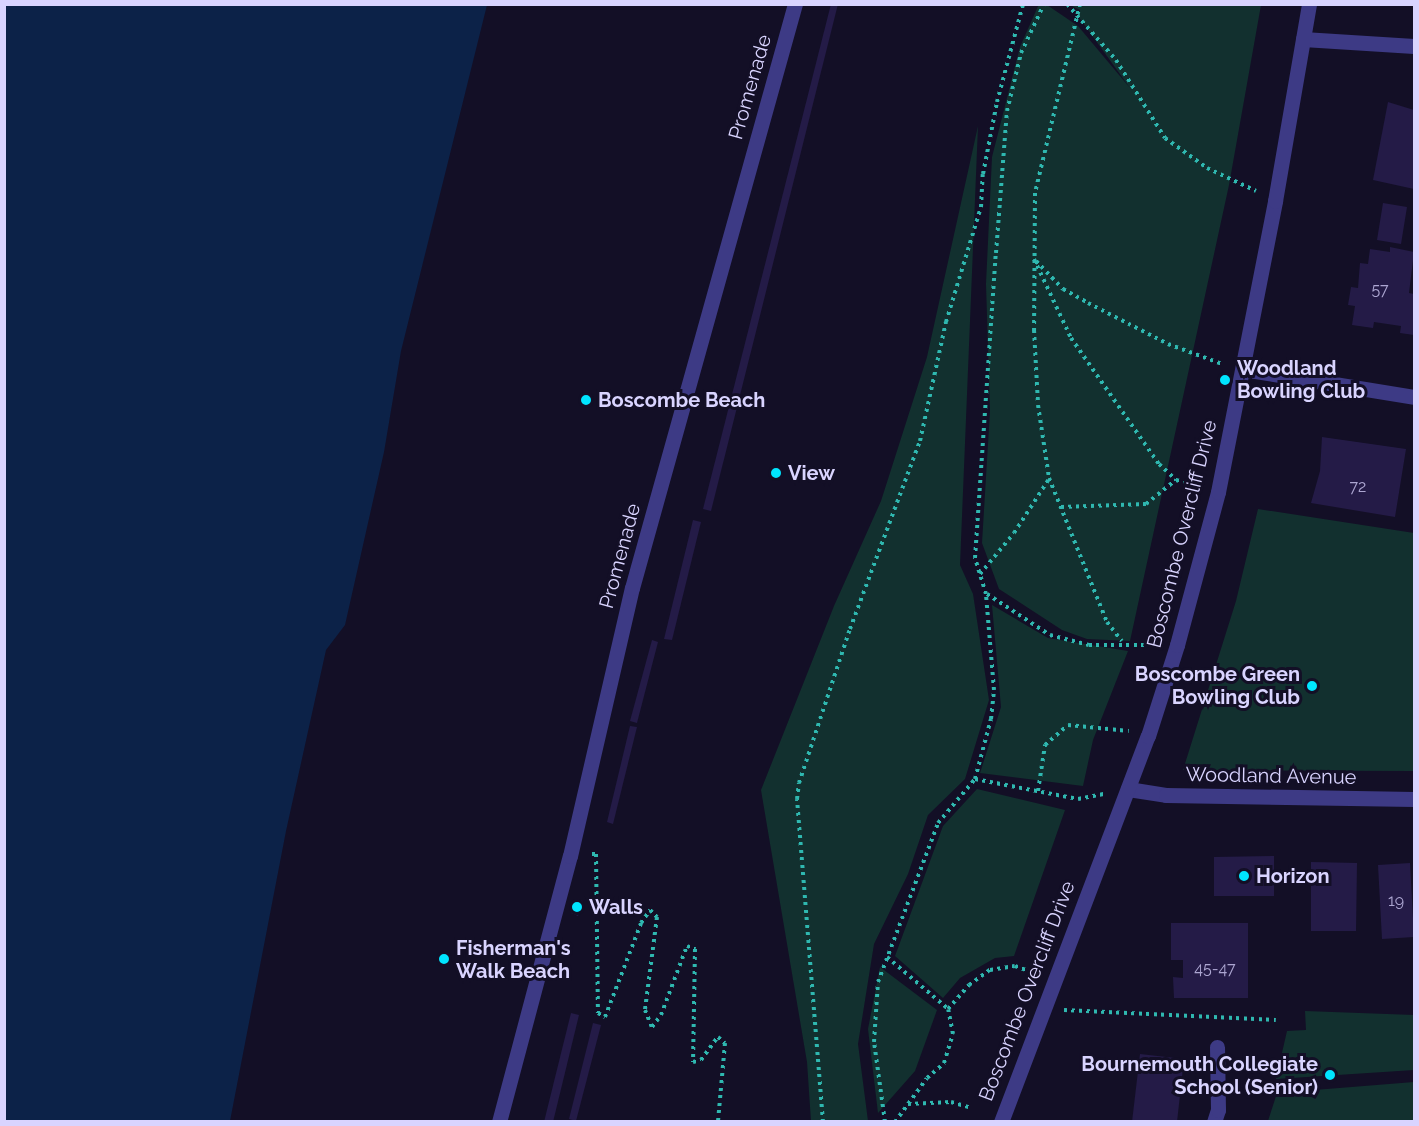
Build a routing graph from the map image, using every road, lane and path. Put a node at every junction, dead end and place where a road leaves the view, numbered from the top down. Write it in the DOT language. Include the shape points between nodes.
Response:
graph roads {
  1 [pos="795,4"];
  2 [pos="1023,4"];
  3 [pos="1044,4"];
  4 [pos="1066,4"];
  5 [pos="1080,4"];
  6 [pos="1309,4"];
  7 [pos="1078,16"];
  8 [pos="1302,39"];
  9 [pos="1414,46"];
  10 [pos="1275,201"];
  11 [pos="1034,259"];
  12 [pos="1200,358"];
  13 [pos="1243,369"];
  14 [pos="1414,397"];
  15 [pos="1049,478"];
  16 [pos="1060,507"];
  17 [pos="980,574"];
  18 [pos="986,594"];
  19 [pos="1122,640"];
  20 [pos="1177,645"];
  21 [pos="1112,728"];
  22 [pos="975,779"];
  23 [pos="1128,789"];
  24 [pos="1038,791"];
  25 [pos="1414,799"];
  26 [pos="570,856"];
  27 [pos="887,957"];
  28 [pos="1026,970"];
  29 [pos="948,1009"];
  30 [pos="1044,1010"];
  31 [pos="1276,1020"];
  32 [pos="1217,1047"];
  33 [pos="908,1104"];
  34 [pos="972,1108"];
  35 [pos="499,1122"];
  36 [pos="718,1122"];
  37 [pos="823,1122"];
  38 [pos="885,1122"];
  39 [pos="895,1122"];
  40 [pos="1000,1122"];
  41 [pos="1214,1122"];
  1 -- 26 [label="street, Promenade" via="632,588"];
  2 -- 37 [label="path" via="982,174 981,207 946,322 923,430 799,783 797,799"];
  3 -- 17 [label="path" via="1021,53 1007,111 975,558"];
  4 -- 7 [label="path"];
  5 -- 7 [label="path"];
  6 -- 8 [label="street, Boscombe Overcliff Drive"];
  7 -- 10 [label="path" via="1116,60 1165,138 1207,168"];
  7 -- 11 [label="path" via="1035,193"];
  8 -- 9 [label="street"];
  8 -- 10 [label="street, Boscombe Overcliff Drive"];
  10 -- 13 [label="street, Boscombe Overcliff Drive"];
  11 -- 12 [label="path" via="1063,289"];
  11 -- 15 [label="path" via="1038,405"];
  11 -- 16 [label="path" via="1071,338 1159,464 1176,480 1146,504"];
  13 -- 14 [label="street"];
  13 -- 20 [label="street, Boscombe Overcliff Drive" via="1212,517"];
  15 -- 16 [label="path"];
  15 -- 17 [label="path" via="1020,526"];
  16 -- 19 [label="path" via="1107,622"];
  17 -- 18 [label="path"];
  18 -- 20 [label="path" via="1050,635 1089,645"];
  18 -- 22 [label="path" via="994,690 992,719"];
  20 -- 23 [label="street, Boscombe Overcliff Drive"];
  21 -- 24 [label="path" via="1068,725 1058,731 1045,745"];
  22 -- 24 [label="path"];
  22 -- 27 [label="path" via="938,823"];
  23 -- 24 [label="path" via="1078,799"];
  23 -- 25 [label="street, Woodland Avenue" via="1166,795"];
  23 -- 30 [label="street, Boscombe Overcliff Drive"];
  26 -- 35 [label="street, Promenade"];
  26 -- 36 [label="path" via="596,854 598,1012 605,1017 641,923 650,910 657,917 645,1010 652,1027 661,1015 687,946 695,950 693,1062 702,1060 717,1037 725,1043"];
  27 -- 29 [label="path"];
  27 -- 38 [label="path" via="878,982 874,1042"];
  28 -- 29 [label="path" via="1015,966 990,970 969,985"];
  29 -- 33 [label="path" via="953,1034 944,1063"];
  30 -- 31 [label="path"];
  30 -- 40 [label="street, Boscombe Overcliff Drive"];
  32 -- 41 [label="street" via="1218,1110"];
  33 -- 34 [label="path" via="951,1102"];
  33 -- 39 [label="path"];
}
